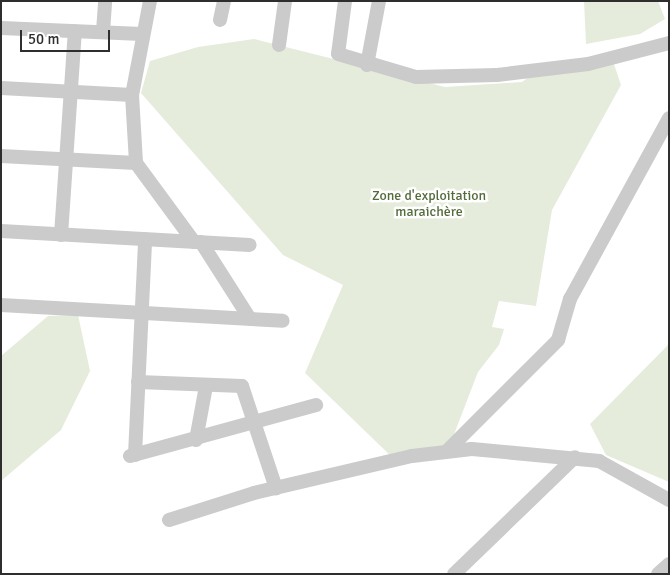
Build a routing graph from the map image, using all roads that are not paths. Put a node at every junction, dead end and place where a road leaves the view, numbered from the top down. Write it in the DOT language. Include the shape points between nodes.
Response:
graph roads {
  1 [pos="104,1"];
  2 [pos="150,1"];
  3 [pos="224,1"];
  4 [pos="285,1"];
  5 [pos="345,1"];
  6 [pos="379,1"];
  7 [pos="220,20"];
  8 [pos="1,28"];
  9 [pos="75,31"];
  10 [pos="103,32"];
  11 [pos="142,34"];
  12 [pos="669,43"];
  13 [pos="279,45"];
  14 [pos="368,65"];
  15 [pos="1,88"];
  16 [pos="71,92"];
  17 [pos="132,95"];
  18 [pos="669,118"];
  19 [pos="1,156"];
  20 [pos="66,159"];
  21 [pos="136,163"];
  22 [pos="1,231"];
  23 [pos="61,235"];
  24 [pos="145,239"];
  25 [pos="198,242"];
  26 [pos="250,245"];
  27 [pos="1,305"];
  28 [pos="141,313"];
  29 [pos="250,319"];
  30 [pos="283,321"];
  31 [pos="138,382"];
  32 [pos="206,386"];
  33 [pos="316,404"];
  34 [pos="254,424"];
  35 [pos="196,440"];
  36 [pos="448,450"];
  37 [pos="575,457"];
  38 [pos="276,488"];
  39 [pos="669,500"];
  40 [pos="169,520"];
  41 [pos="669,564"];
  42 [pos="454,574"];
  43 [pos="658,574"];
  1 -- 10 [label="street"];
  2 -- 11 [label="street"];
  3 -- 7 [label="street"];
  4 -- 13 [label="street"];
  5 -- 14 [label="street" via="338,54"];
  6 -- 14 [label="street"];
  8 -- 9 [label="street"];
  9 -- 10 [label="street"];
  9 -- 16 [label="street"];
  10 -- 11 [label="street"];
  11 -- 17 [label="street"];
  12 -- 14 [label="street" via="619,60 497,75 416,77"];
  15 -- 16 [label="street"];
  16 -- 17 [label="street"];
  16 -- 20 [label="street"];
  17 -- 21 [label="street"];
  18 -- 36 [label="street" via="570,299 558,340"];
  19 -- 20 [label="street"];
  20 -- 21 [label="street"];
  20 -- 23 [label="street"];
  21 -- 25 [label="street"];
  22 -- 23 [label="street"];
  23 -- 24 [label="street"];
  24 -- 25 [label="street"];
  24 -- 28 [label="street"];
  25 -- 26 [label="street"];
  25 -- 29 [label="street"];
  27 -- 28 [label="street"];
  28 -- 29 [label="street"];
  28 -- 31 [label="street"];
  29 -- 30 [label="street"];
  31 -- 32 [label="street"];
  31 -- 35 [label="street" via="132,456"];
  32 -- 34 [label="street" via="242,386"];
  32 -- 35 [label="street"];
  33 -- 34 [label="street"];
  34 -- 35 [label="street"];
  34 -- 38 [label="street"];
  36 -- 37 [label="street" via="497,449"];
  36 -- 38 [label="street"];
  37 -- 39 [label="street" via="600,461"];
  37 -- 42 [label="street"];
  38 -- 40 [label="street"];
  41 -- 43 [label="street"];
}
